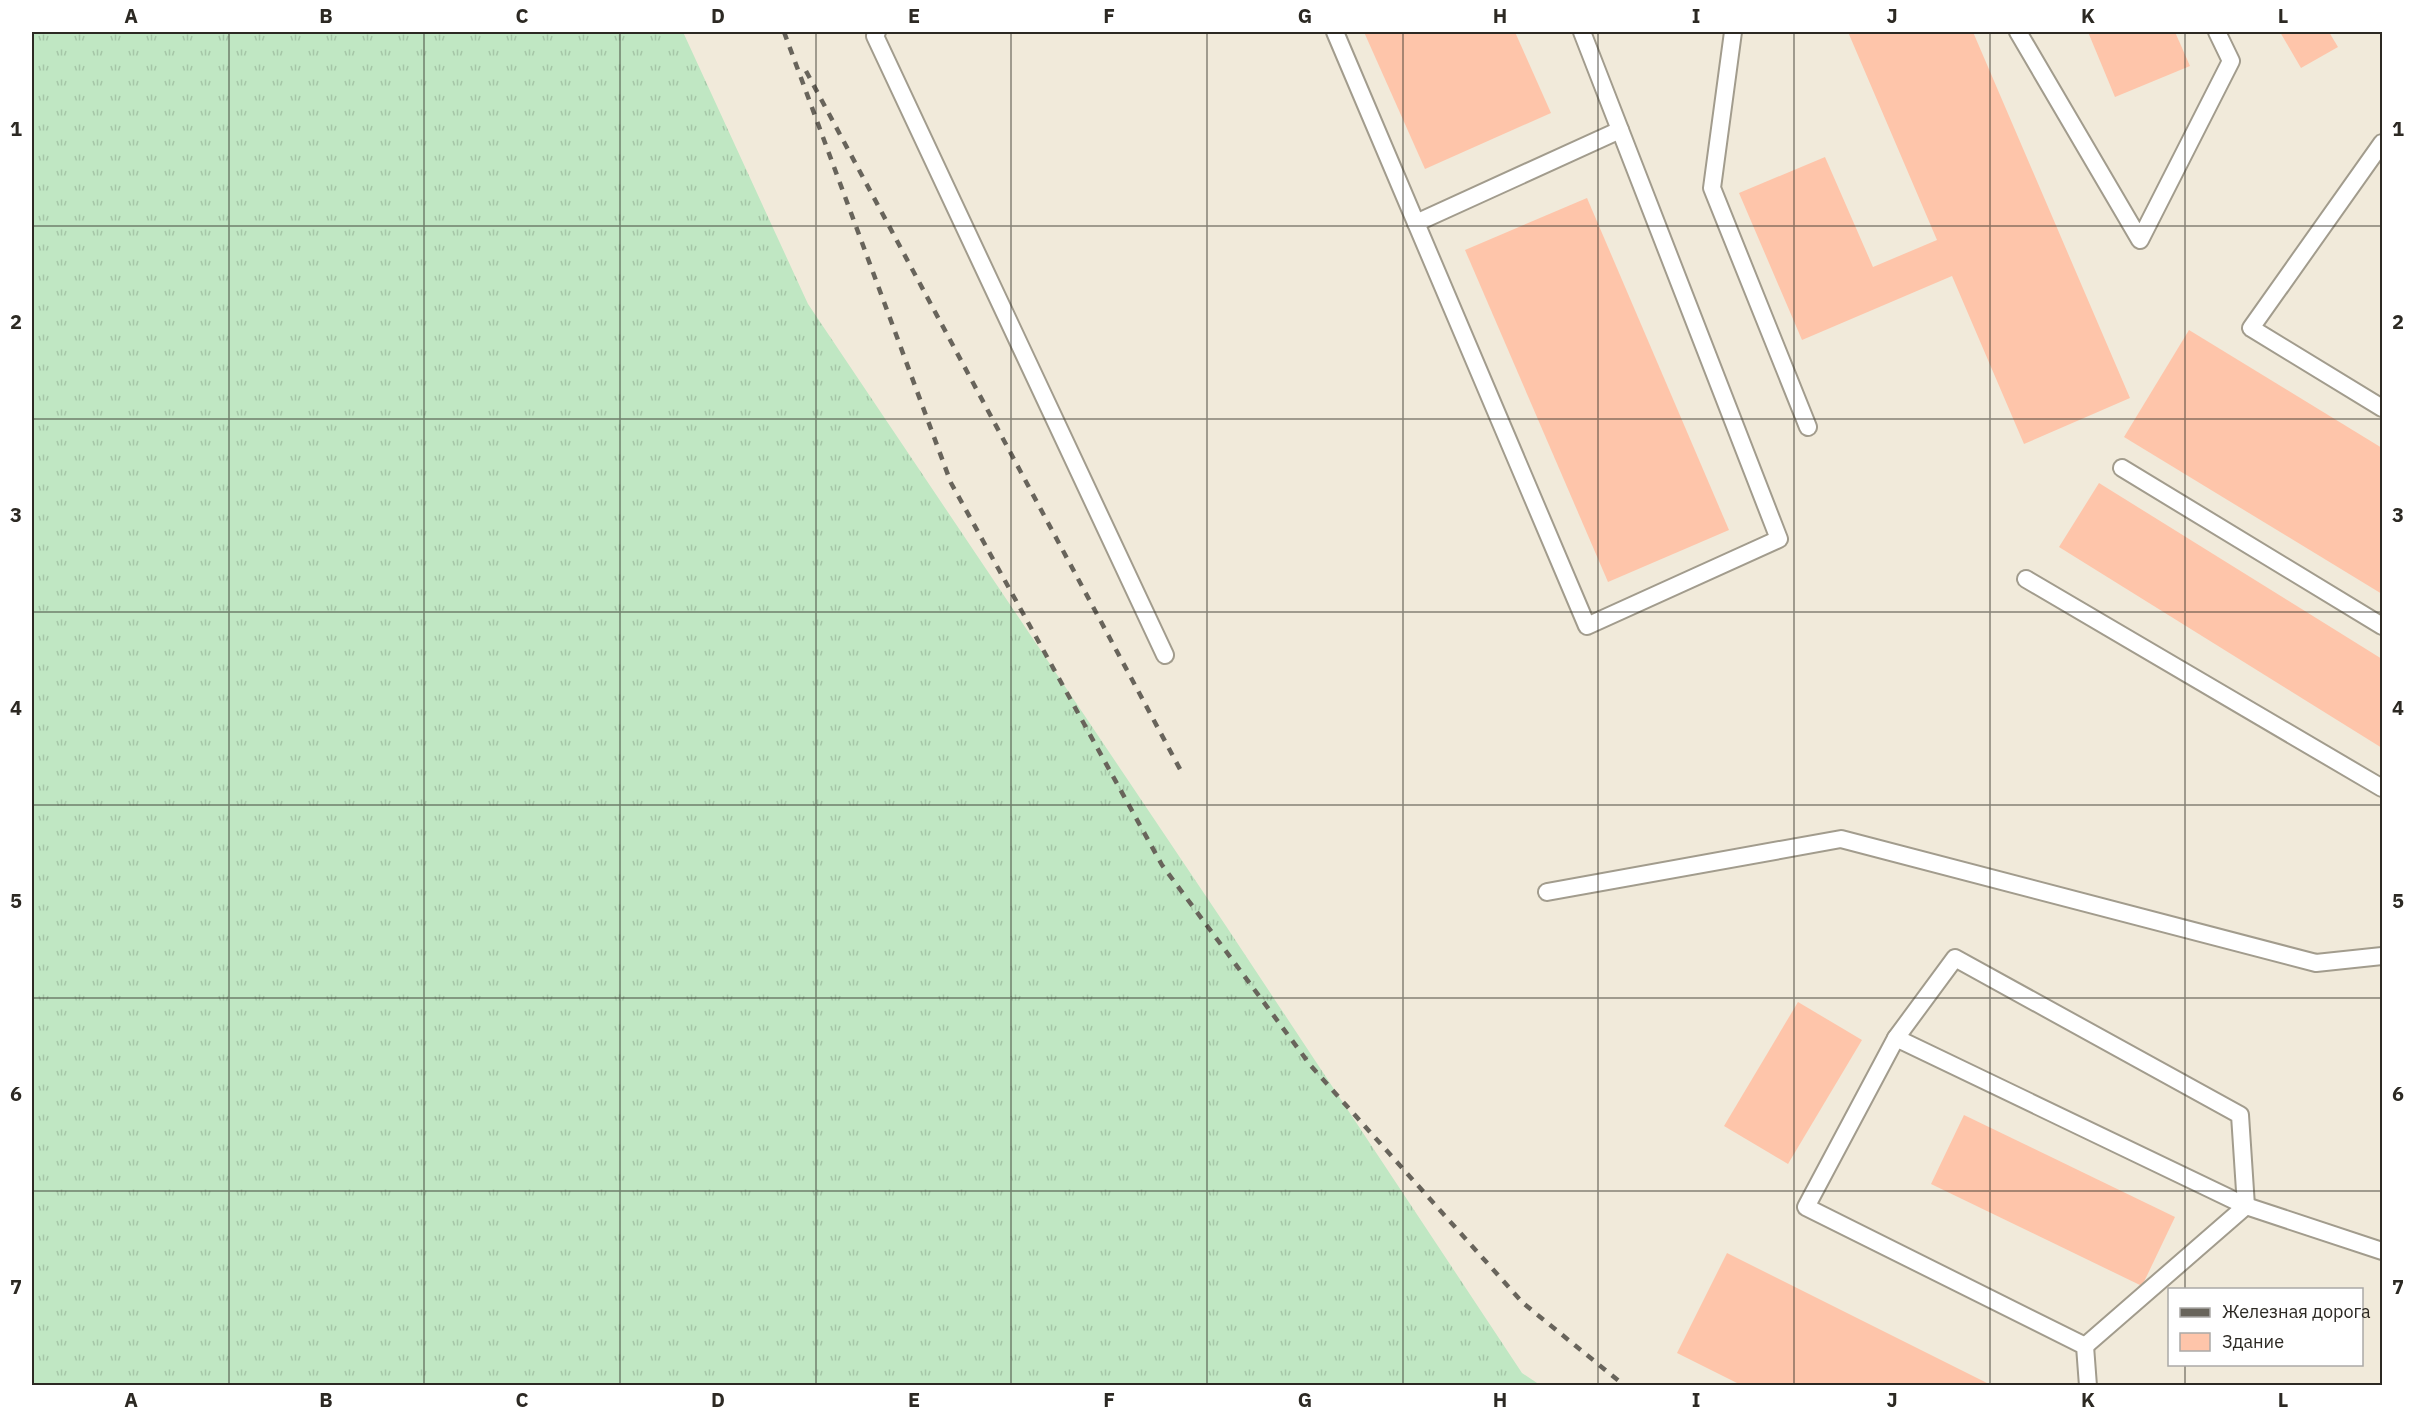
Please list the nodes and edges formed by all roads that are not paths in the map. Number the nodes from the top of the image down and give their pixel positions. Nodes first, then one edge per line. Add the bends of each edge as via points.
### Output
1 (877, 32) edge
2 (1335, 32) edge
3 (1582, 32) edge
4 (1733, 32) edge
5 (2018, 32) edge
6 (2217, 32) edge
7 (1620, 130) junction
8 (2382, 143) edge
9 (1416, 224) junction
10 (2381, 403) edge
11 (1808, 427) dead end
12 (2122, 468) dead end
13 (2026, 579) dead end
14 (2382, 626) edge
15 (1165, 655) dead end
16 (2382, 788) edge
17 (1547, 892) dead end
18 (2382, 956) edge
19 (1896, 1038) junction
20 (2246, 1206) junction
21 (2382, 1251) edge
22 (2085, 1346) junction
23 (2088, 1386) edge

1 - 15 lane via 875,36
2 - 9 lane
3 - 7 lane
4 - 11 lane via 1712,188
5 - 6 lane via 2140,240 2231,62
7 - 9 lane
7 - 9 lane via 1779,539 1587,626
8 - 10 lane via 2251,328
12 - 14 lane
13 - 16 lane
17 - 18 lane via 1841,840 2316,963
19 - 20 lane
19 - 20 lane via 1955,958 2240,1114
19 - 22 lane via 1806,1207
20 - 21 lane
20 - 22 lane
22 - 23 lane

